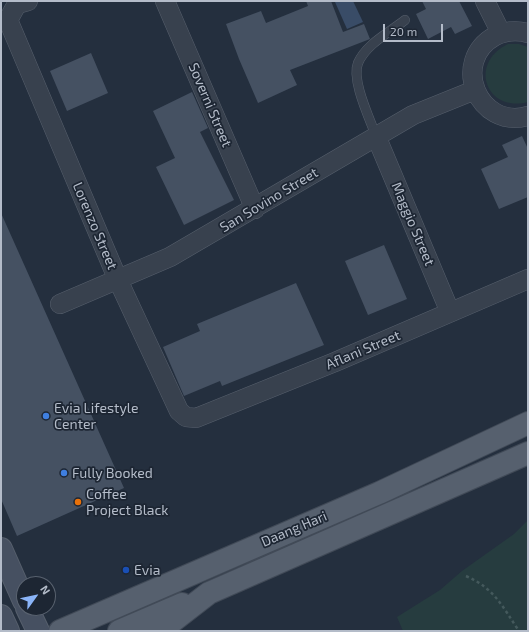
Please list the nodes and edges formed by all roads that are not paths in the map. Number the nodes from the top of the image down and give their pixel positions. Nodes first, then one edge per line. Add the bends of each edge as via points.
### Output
1 (28, 1) edge
2 (165, 1) edge
3 (485, 1) edge
4 (406, 20) dead end
5 (501, 33) junction
6 (528, 33) edge
7 (475, 90) junction
8 (528, 116) edge
9 (376, 136) junction
10 (255, 209) junction
11 (528, 279) edge
12 (118, 280) junction
13 (60, 304) dead end
14 (450, 312) junction
15 (196, 418) joint
16 (528, 423) edge
17 (528, 453) edge
18 (1, 549) edge
19 (16, 583) edge
20 (208, 593) junction
21 (1, 616) edge
22 (31, 616) edge
23 (8, 631) edge
24 (38, 631) edge
25 (60, 631) edge
26 (119, 631) edge
27 (160, 631) edge

1 - 12 street, Lorenzo Street via 17,4 8,20
2 - 10 street, Soverni Street
3 - 5 street
4 - 9 lane via 370,48 357,64 358,85
5 - 6 street
5 - 7 street via 482,46 476,56 472,79
7 - 8 street via 489,109 499,114 510,118
7 - 9 street, San Sovino Street via 413,115
9 - 10 street, San Sovino Street
9 - 14 street, Maggio Street
10 - 12 street, San Sovino Street via 170,257
11 - 14 street, Aflani Street
12 - 13 street, San Sovino Street
12 - 15 street, Lorenzo Street via 179,411 186,417
14 - 15 street, Aflani Street
16 - 25 main road, Daang Hari via 379,492
17 - 20 main road, Daang Hari
18 - 19 street
20 - 26 main road
20 - 27 main road, Daang Hari
21 - 23 street
22 - 24 street

